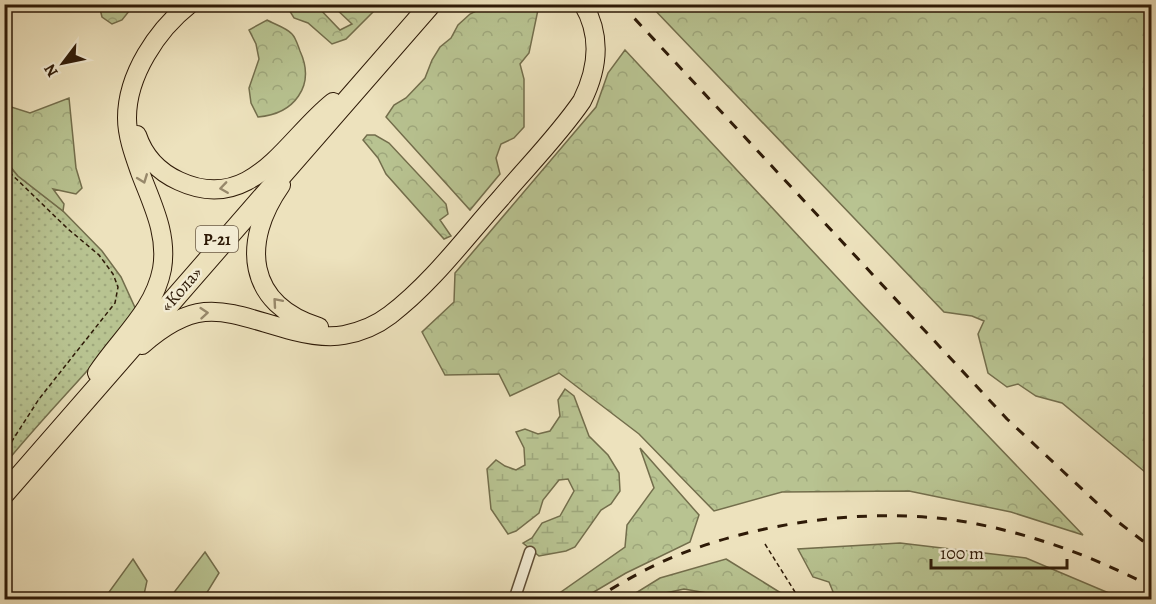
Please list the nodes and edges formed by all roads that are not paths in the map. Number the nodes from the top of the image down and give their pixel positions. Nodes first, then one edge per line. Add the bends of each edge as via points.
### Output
1 (180, 4) edge
2 (190, 4) edge
3 (418, 4) edge
4 (431, 4) edge
5 (583, 4) edge
6 (167, 27) junction
7 (130, 102) junction
8 (333, 102) junction
9 (303, 152) junction
10 (369, 327) junction
11 (102, 376) junction
12 (4, 481) edge
13 (4, 494) edge
14 (530, 552) dead end
15 (514, 600) edge

1 - 6 main road
2 - 6 main road
3 - 8 highway, «Кола» / Р-21
4 - 9 highway, «Кола» / Р-21
5 - 10 main road via 592,23 597,51 582,101 420,288 388,317
6 - 7 main road via 141,66
8 -> 7 main road via 276,161 255,177 232,187 206,190 177,180 152,162 138,138
7 -> 11 main road via 130,140 159,223 162,268 147,308 108,356
8 - 11 highway, «Кола» / Р-21
10 -> 9 main road via 335,329 308,323 282,308 260,275 255,248 260,223 274,194
9 - 11 highway, «Кола» / Р-21
11 -> 10 main road via 165,326 191,314 224,312 324,335 344,335
11 - 12 highway, «Кола» / Р-21
11 - 13 highway, «Кола» / Р-21
14 - 15 street

